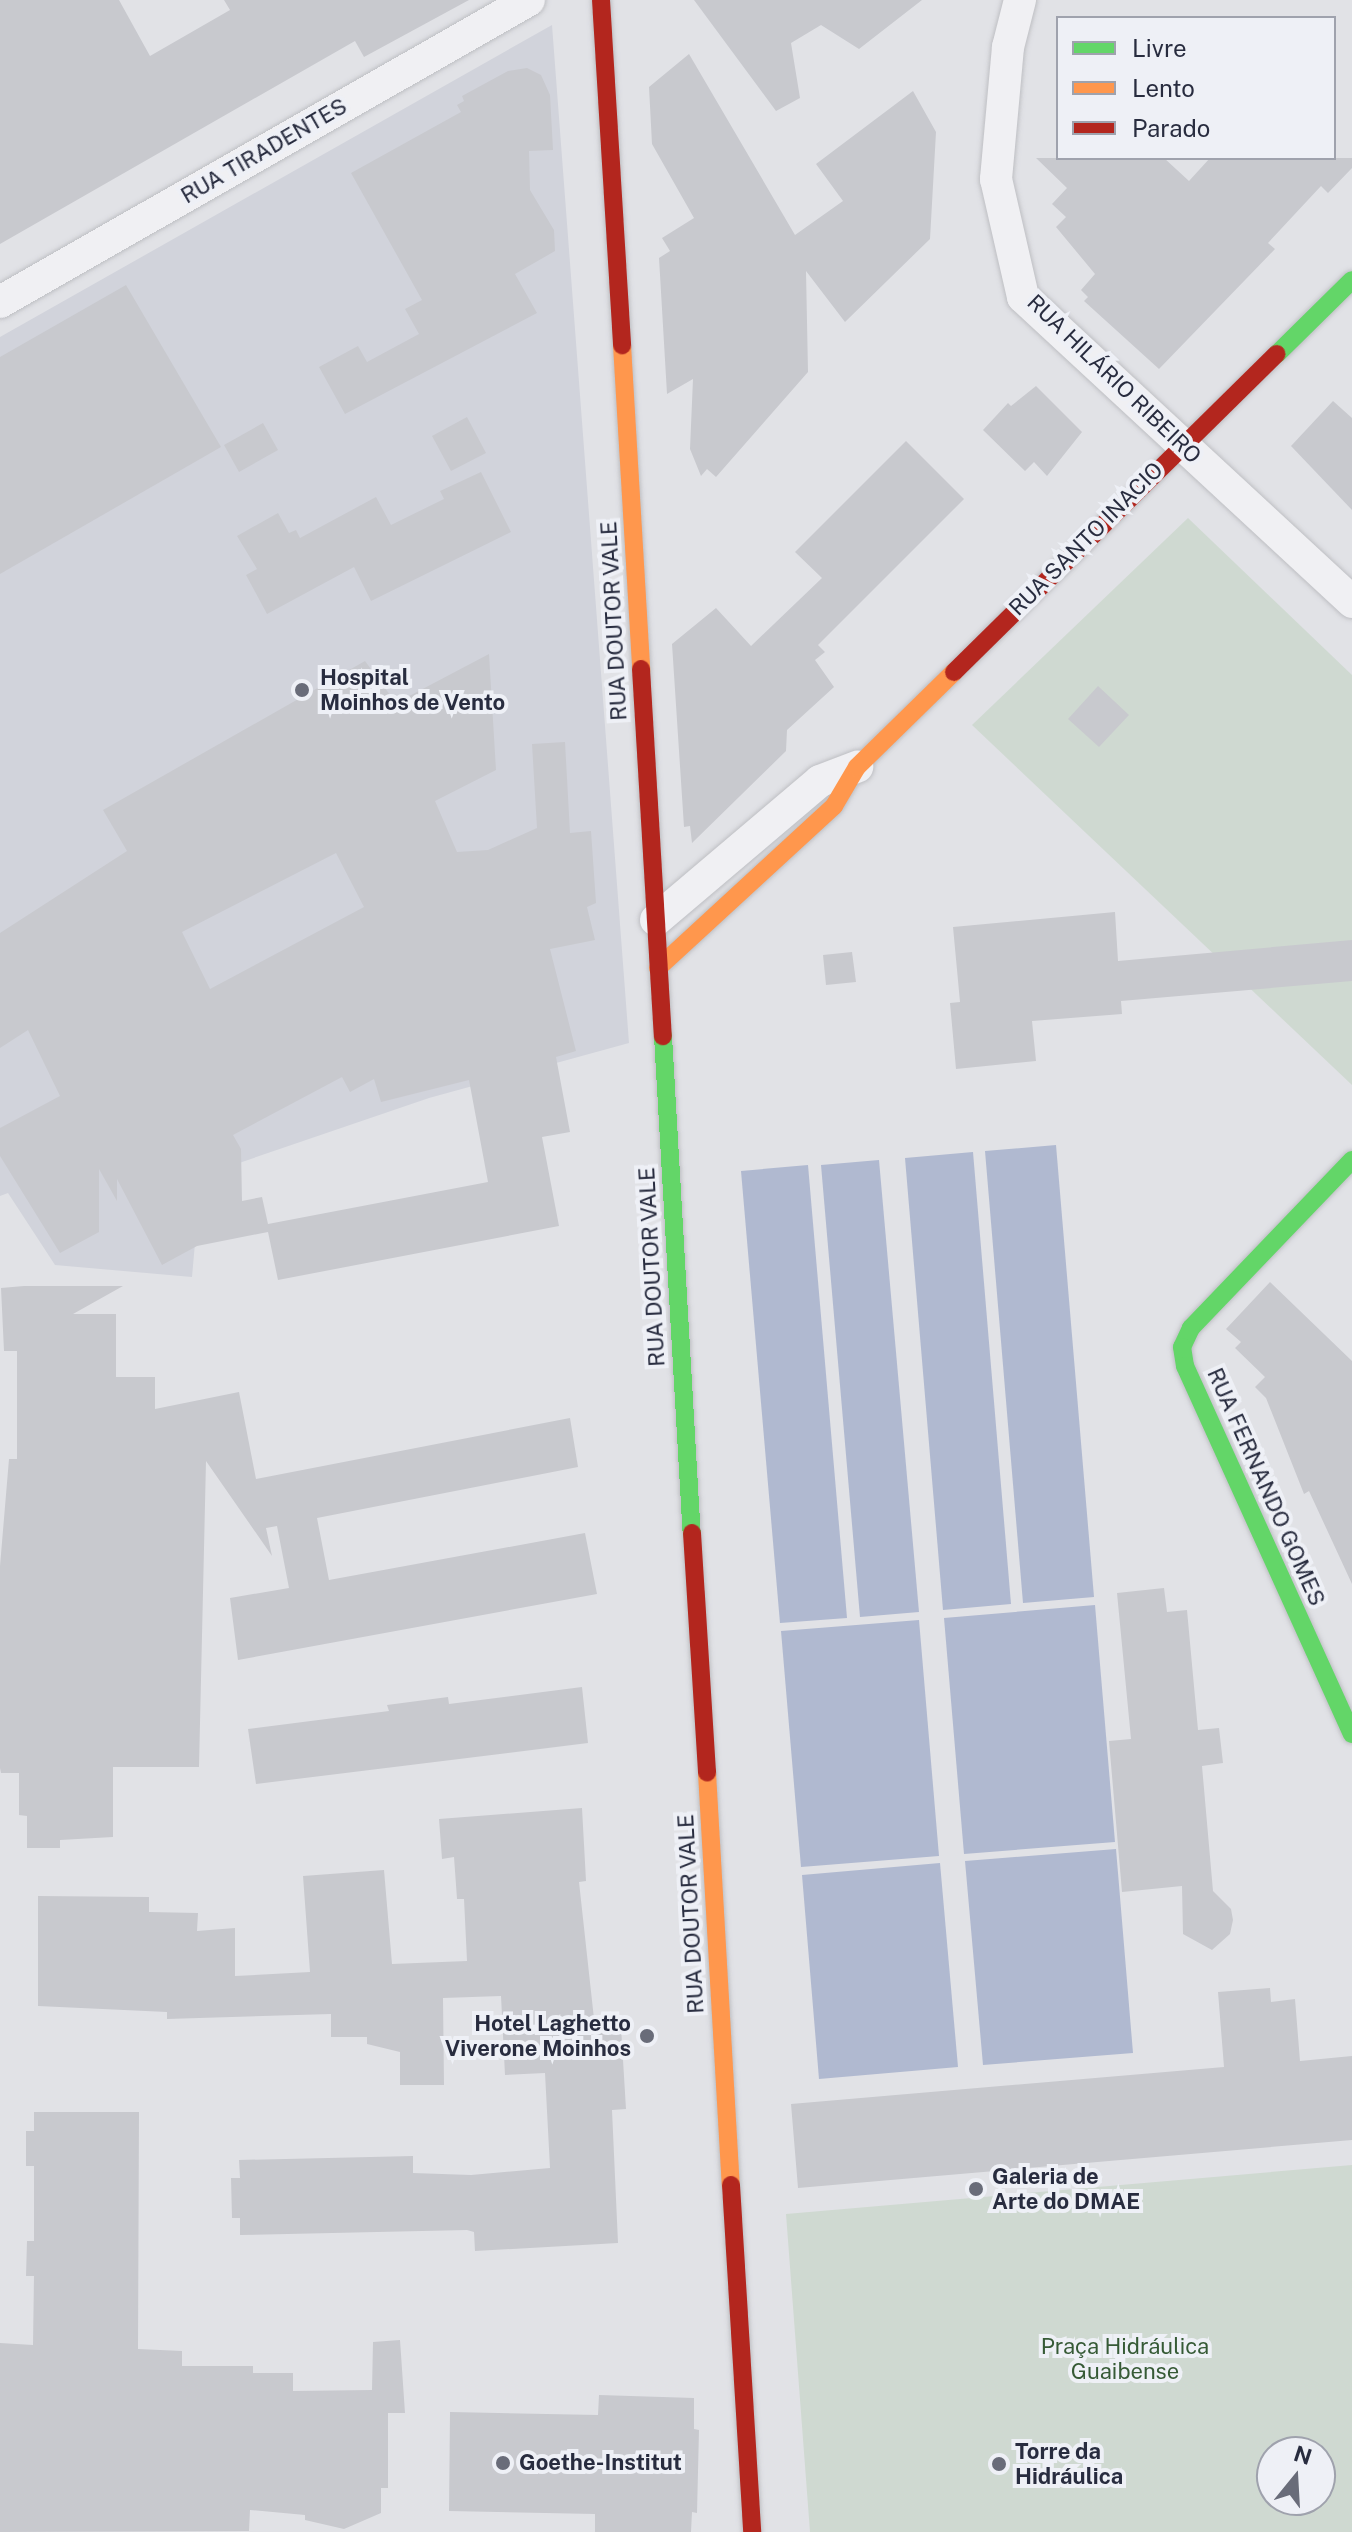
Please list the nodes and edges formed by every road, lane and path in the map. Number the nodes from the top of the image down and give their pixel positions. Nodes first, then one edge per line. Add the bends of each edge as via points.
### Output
1 (529, 0) edge
2 (601, 0) edge
3 (1020, 0) edge
4 (1352, 280) edge
5 (0, 302) edge
6 (1181, 444) junction
7 (1352, 602) edge
8 (857, 767) junction
9 (656, 920) junction
10 (658, 968) junction
11 (1352, 1160) edge
12 (1352, 1734) edge
13 (752, 2532) edge

1 - 5 street, RUA TIRADENTES
2 - 9 street, RUA DOUTOR VALE
3 - 6 street, RUA HILÁRIO RIBEIRO via 1008,47 996,179 1023,297
4 - 6 street, RUA SANTO INACIO
6 - 7 street, RUA HILÁRIO RIBEIRO
6 - 8 street, RUA SANTO INACIO
8 - 9 street, RUA SANTO INACIO via 820,781
8 - 10 street, RUA SANTO INACIO via 834,806
9 - 10 street, RUA DOUTOR VALE
10 - 13 street, RUA DOUTOR VALE
11 - 12 street, RUA FERNANDO GOMES via 1191,1328 1182,1347 1185,1366

